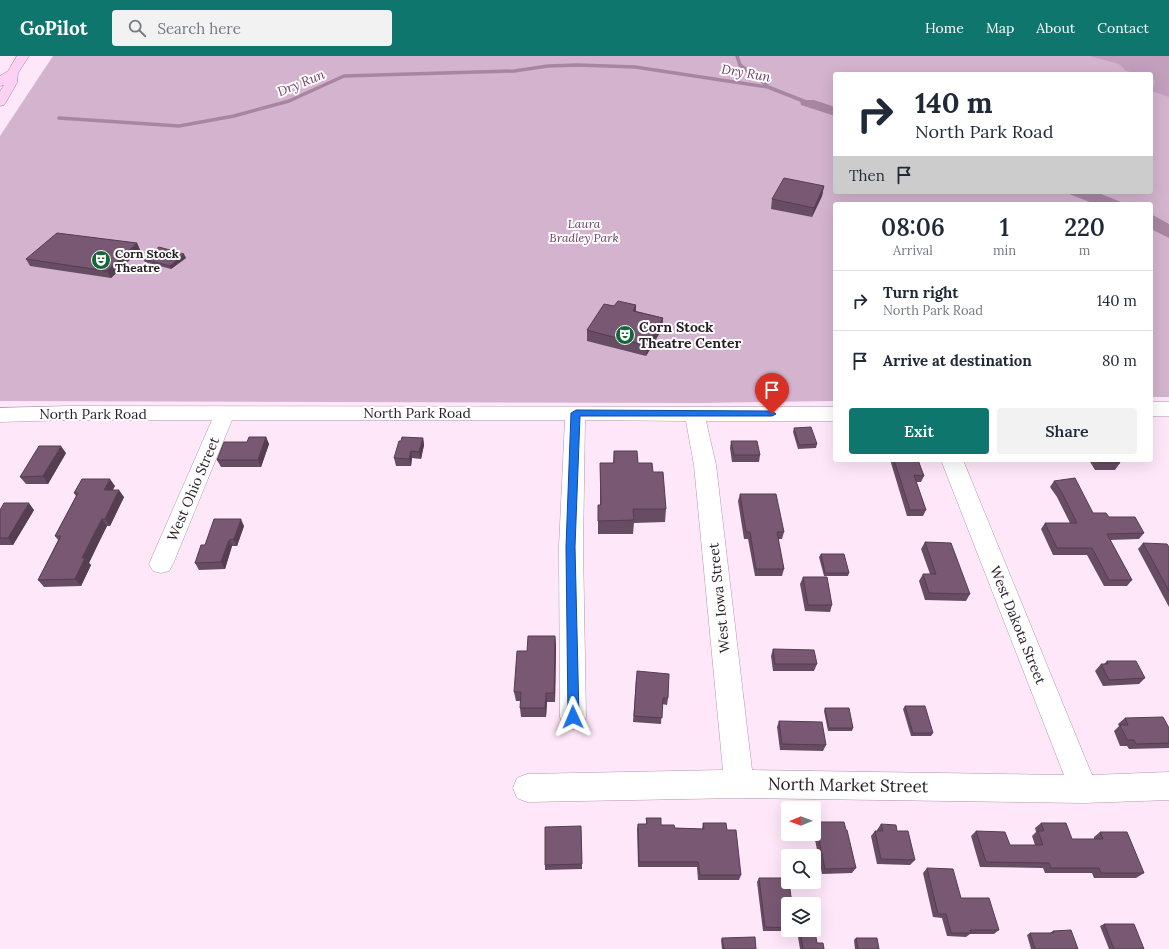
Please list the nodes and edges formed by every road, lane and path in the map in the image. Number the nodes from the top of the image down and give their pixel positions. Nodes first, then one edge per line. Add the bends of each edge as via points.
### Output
1 (21, 59) edge
2 (12, 73) junction
3 (0, 82) edge
4 (0, 102) edge
5 (1169, 409) edge
6 (1153, 410) edge
7 (576, 413) junction
8 (694, 413) junction
9 (225, 414) junction
10 (833, 414) edge
11 (1, 417) edge
12 (953, 462) edge
13 (161, 564) dead end
14 (573, 717) dead end
15 (739, 784) junction
16 (1169, 786) edge
17 (527, 788) dead end
18 (1084, 790) junction

1 - 2 main road
2 - 3 main road
2 - 4 main road via 11,83
5 - 6 street
7 - 8 street, North Park Road
7 - 9 street, North Park Road
7 - 14 street via 571,547
8 - 10 street, North Park Road
8 - 15 street, West Iowa Street via 705,465
9 - 11 street, North Park Road via 70,413
9 - 13 street, West Ohio Street
12 - 18 street, West Dakota Street
15 - 17 street, North Market Street
15 - 18 street, North Market Street
16 - 18 street, North Market Street

